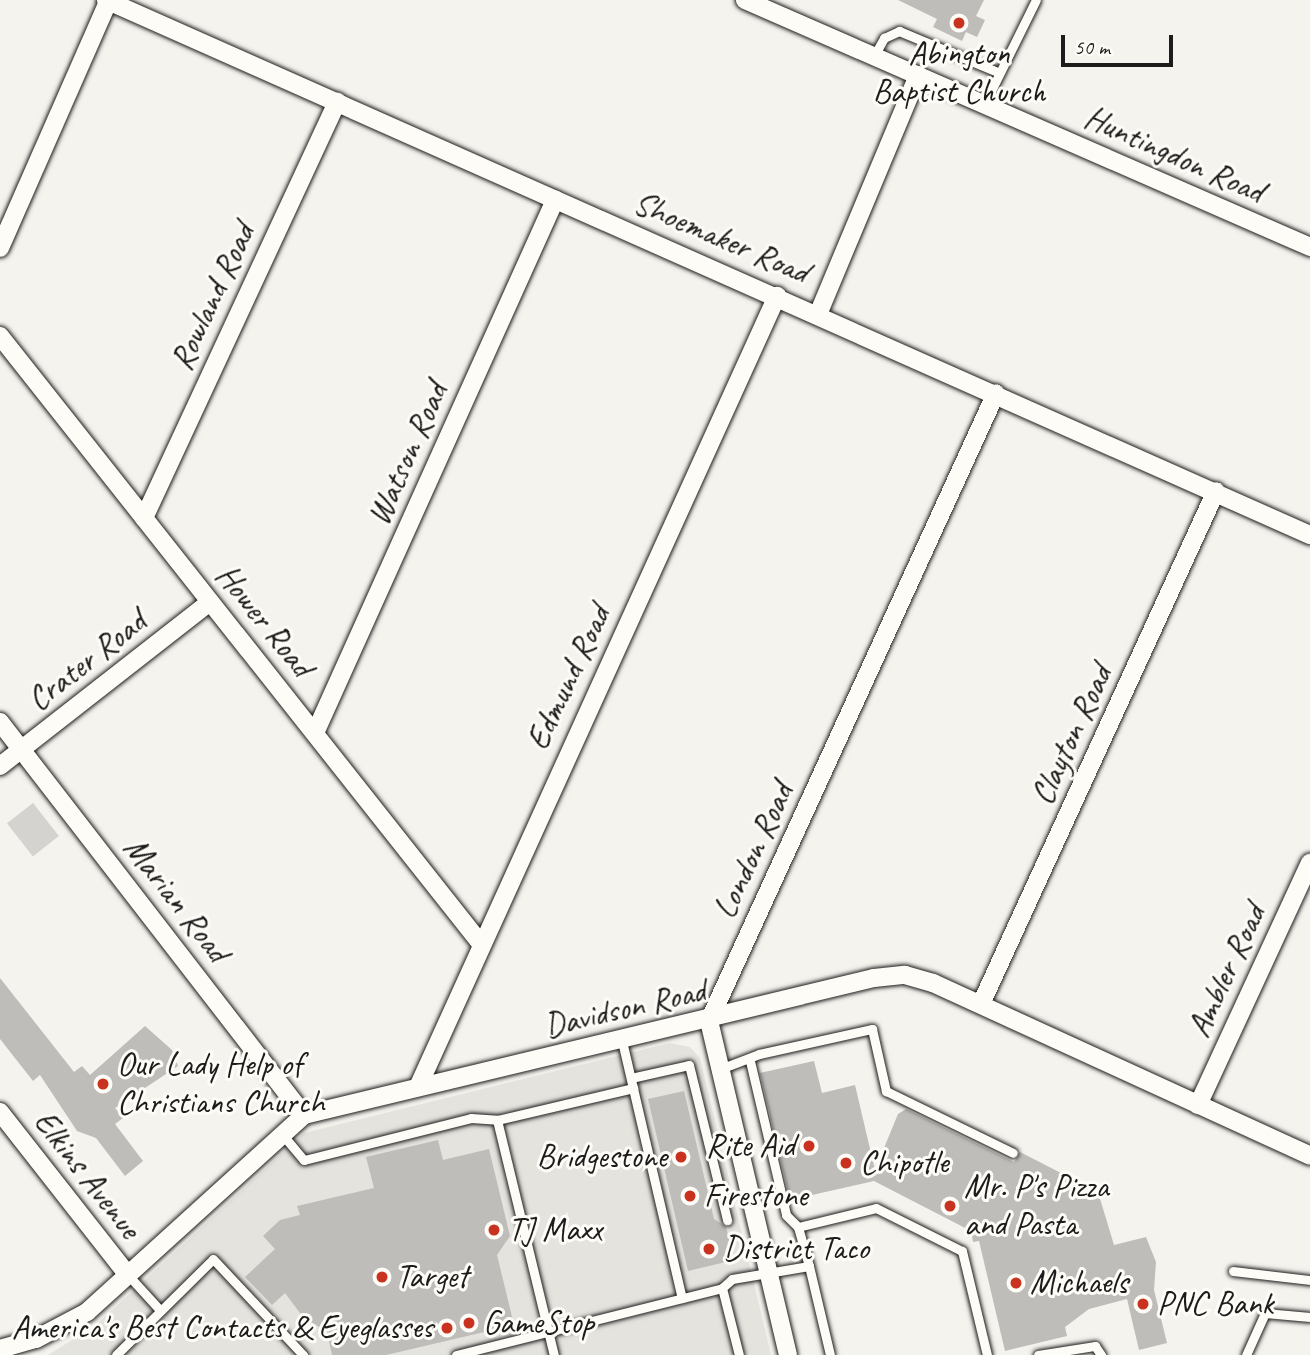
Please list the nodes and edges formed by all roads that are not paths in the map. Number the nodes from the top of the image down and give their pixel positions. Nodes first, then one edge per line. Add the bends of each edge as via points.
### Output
1 (108, 0) edge
2 (745, 0) edge
3 (1036, 0) edge
4 (874, 56) junction
5 (1000, 73) junction
6 (918, 75) junction
7 (337, 102) junction
8 (984, 105) junction
9 (555, 200) junction
10 (1310, 247) edge
11 (0, 248) edge
12 (777, 296) junction
13 (819, 312) junction
14 (0, 336) edge
15 (996, 393) junction
16 (1216, 491) junction
17 (144, 518) junction
18 (1310, 535) edge
19 (210, 602) junction
20 (0, 722) edge
21 (315, 733) junction
22 (22, 749) junction
23 (0, 766) edge
24 (1310, 863) edge
25 (481, 944) junction
26 (981, 1004) junction
27 (709, 1021) junction
28 (622, 1041) junction
29 (750, 1061) junction
30 (720, 1069) junction
31 (632, 1083) junction
32 (418, 1087) junction
33 (1198, 1105) junction
34 (0, 1112) edge
35 (304, 1115) junction
36 (497, 1120) junction
37 (281, 1133) junction
38 (1013, 1153) dead end
39 (1310, 1156) edge
40 (727, 1220) dead end
41 (798, 1227) junction
42 (809, 1266) junction
43 (1233, 1271) dead end
44 (128, 1275) junction
45 (769, 1275) junction
46 (1310, 1280) edge
47 (722, 1288) junction
48 (682, 1298) junction
49 (160, 1310) junction
50 (1310, 1317) edge
51 (548, 1333) junction
52 (0, 1349) edge
53 (116, 1355) edge
54 (303, 1355) edge
55 (456, 1355) edge
56 (554, 1355) edge
57 (739, 1355) edge
58 (788, 1355) edge
59 (830, 1355) edge
60 (987, 1355) edge
61 (1038, 1355) edge
62 (1101, 1355) edge
63 (1246, 1355) edge

1 - 7 street, Shoemaker Road
1 - 11 street
2 - 4 street, Huntingdon Road
3 - 5 lane
4 - 5 lane via 884,38 899,32
4 - 6 street, Huntingdon Road
5 - 8 lane
6 - 8 street, Huntingdon Road
6 - 13 street
7 - 9 street, Shoemaker Road
7 - 17 street, Rowland Road
8 - 10 street, Huntingdon Road
9 - 12 street, Shoemaker Road
9 - 21 street, Watson Road
12 - 13 street, Shoemaker Road
12 - 25 street, Edmund Road
13 - 15 street, Shoemaker Road
14 - 17 street, Hower Road
15 - 16 street, Shoemaker Road
15 - 27 street, London Road
16 - 18 street, Shoemaker Road
16 - 26 street, Clayton Road
17 - 19 street, Hower Road
19 - 21 street, Hower Road
19 - 22 street, Crater Road
20 - 22 street, Marian Road
21 - 25 street, Hower Road
22 - 23 street, Crater Road
22 - 35 street, Marian Road
24 - 33 street, Ambler Road
25 - 32 street, Edmund Road
26 - 27 street, Davidson Road via 905,975
26 - 33 street, Davidson Road
27 - 28 street, Davidson Road
27 - 30 street
28 - 31 lane
28 - 32 street, Davidson Road
29 - 30 lane
29 - 38 lane via 758,1054 872,1029 886,1091
29 - 41 lane via 786,1215
30 - 45 street
31 - 36 lane
31 - 40 lane via 689,1065
31 - 48 lane
32 - 35 street, Davidson Road
33 - 39 street, Davidson Road
34 - 44 street, Elkins Avenue
35 - 37 street, Davidson Road
36 - 37 lane via 471,1118 304,1160
36 - 51 lane
37 - 44 street, Davidson Road
41 - 42 lane
41 - 60 lane via 876,1208 962,1251
42 - 45 lane
42 - 59 lane
43 - 46 lane
44 - 49 lane
44 - 52 street, Davidson Road via 62,1328
45 - 47 lane via 732,1279
45 - 58 street
47 - 48 lane
47 - 57 lane
48 - 51 lane
49 - 53 lane
49 - 54 lane via 213,1259
50 - 63 lane via 1265,1314
51 - 55 lane
51 - 56 lane
61 - 62 lane via 1095,1346

